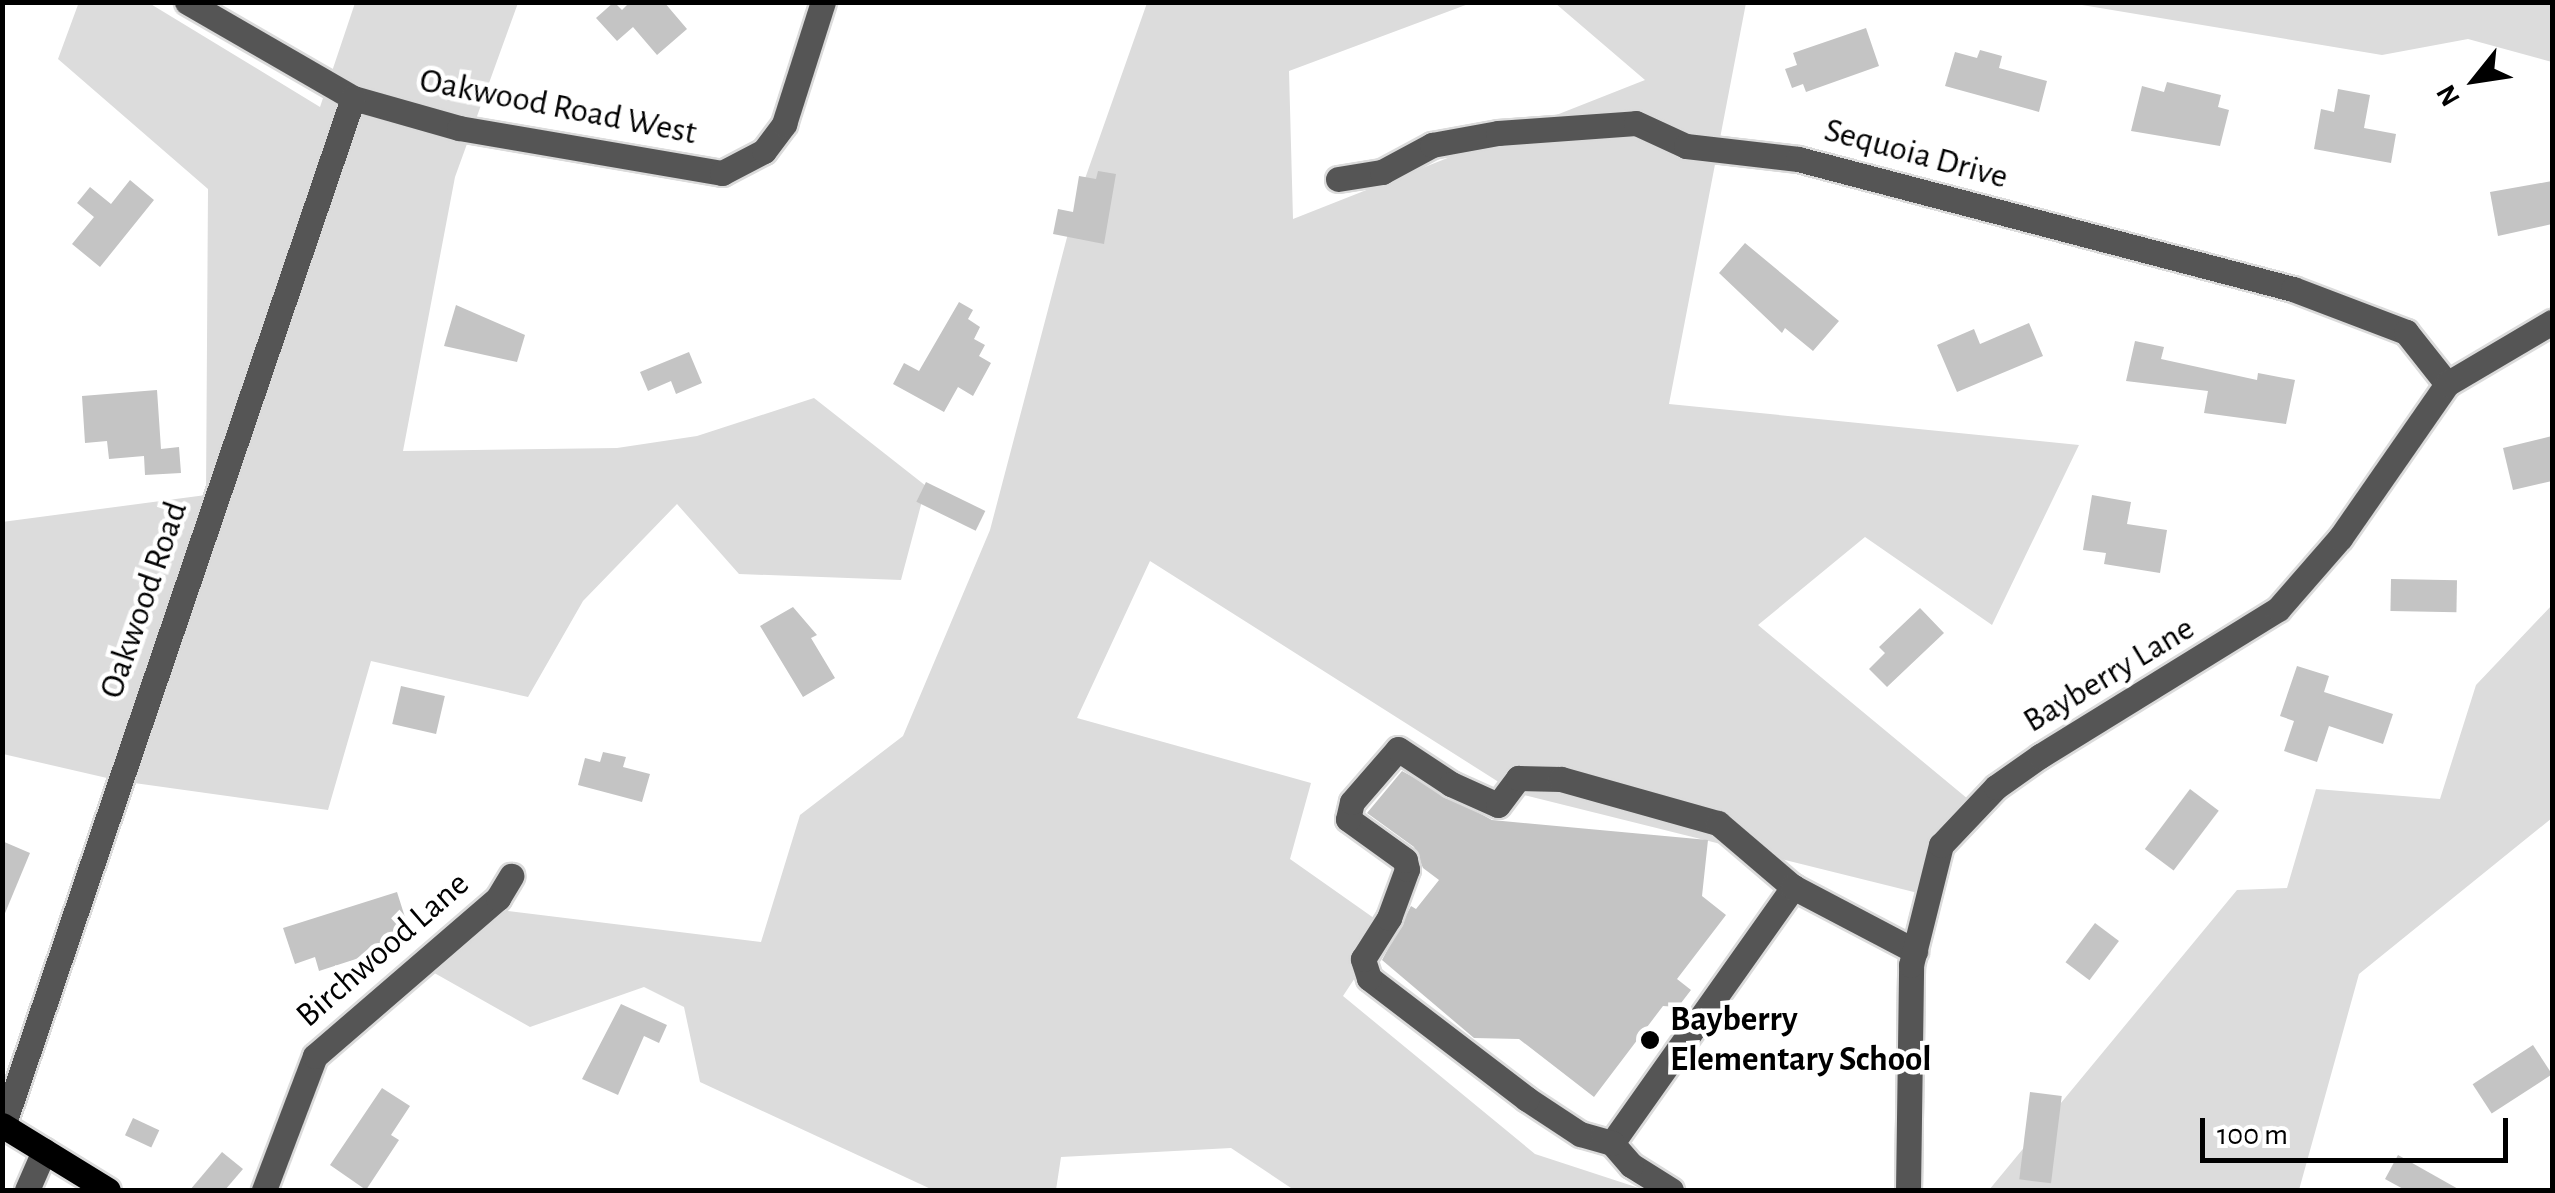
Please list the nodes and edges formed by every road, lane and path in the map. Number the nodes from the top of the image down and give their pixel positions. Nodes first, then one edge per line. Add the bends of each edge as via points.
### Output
1 (188, 2) edge
2 (823, 2) edge
3 (353, 98) junction
4 (1338, 179) dead end
5 (2552, 322) edge
6 (2447, 384) junction
7 (511, 876) dead end
8 (1793, 886) junction
9 (1915, 951) junction
10 (3, 1125) edge
11 (1612, 1143) junction
12 (44, 1151) junction
13 (27, 1190) edge
14 (108, 1190) edge
15 (264, 1190) edge
16 (1671, 1190) edge
17 (1908, 1190) edge

1 - 3 street, Oakwood Road West
2 - 3 street, Oakwood Road West via 784,124 764,151 722,172 459,128
3 - 10 street, Oakwood Road
4 - 6 street, Sequoia Drive via 1382,172 1432,146 1498,133 1636,123 1686,146 1798,160 2294,289 2406,332
5 - 6 street, Bayberry Lane via 2501,346
6 - 9 street, Bayberry Lane via 2340,538 2278,609 2040,756 1955,826 1931,866
7 - 15 street, Birchwood Lane via 498,898 315,1056
8 - 9 street
8 - 11 street
8 - 11 street via 1718,823 1561,780 1518,778 1498,804 1451,784 1398,748 1352,802 1348,819 1407,868 1389,918 1364,959 1370,978 1527,1099 1580,1134
9 - 17 street, Bayberry Lane
10 - 12 main road
11 - 16 street via 1631,1165
12 - 13 street
12 - 14 main road

